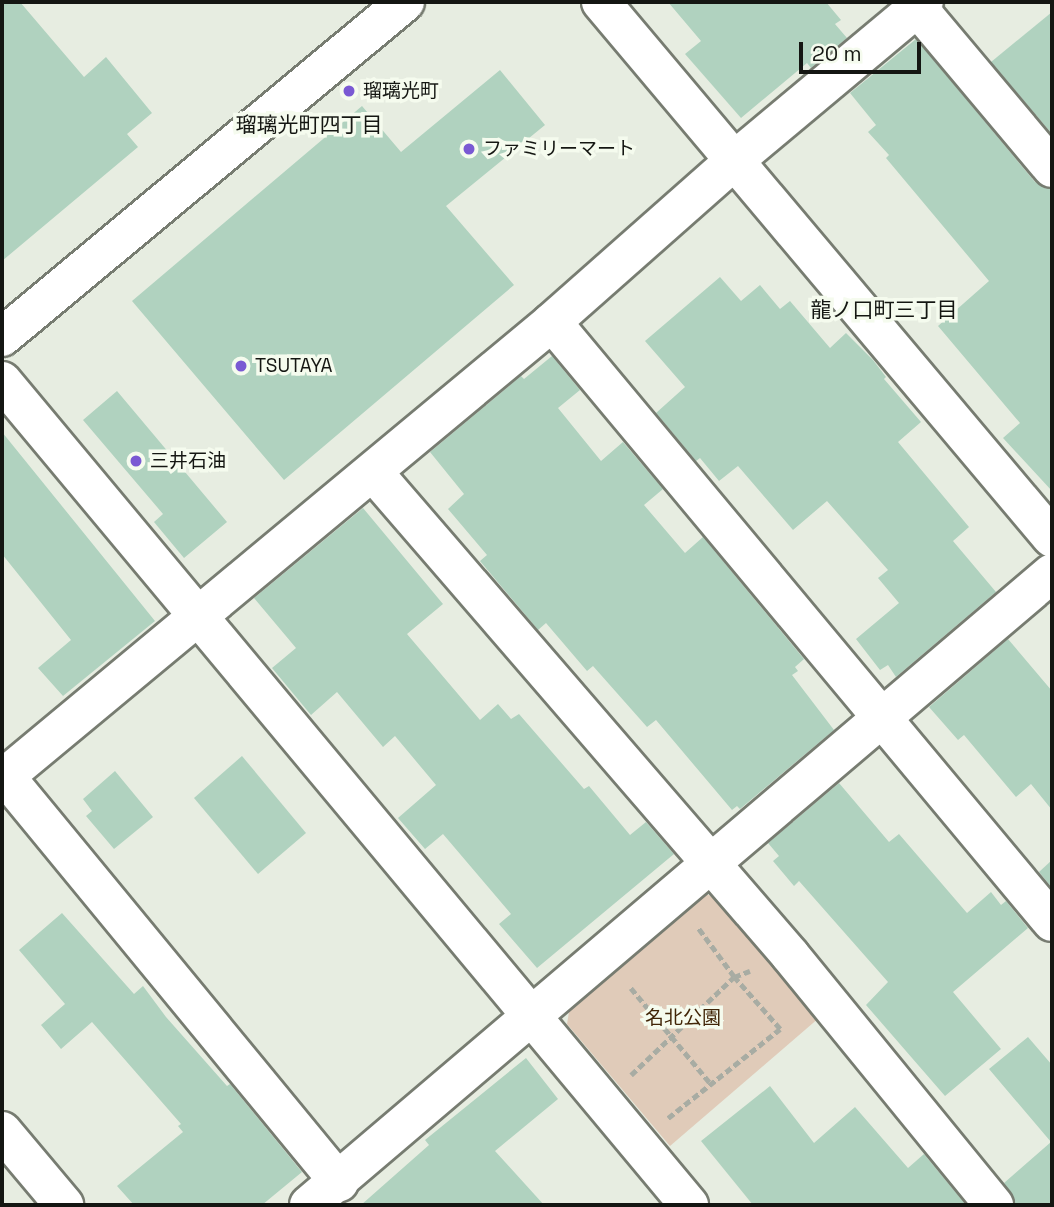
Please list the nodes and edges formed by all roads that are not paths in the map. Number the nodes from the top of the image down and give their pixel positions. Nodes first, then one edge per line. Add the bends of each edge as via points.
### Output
1 (405, 2) edge
2 (601, 2) edge
3 (920, 4) edge
4 (735, 160) junction
5 (1052, 168) edge
6 (552, 322) junction
7 (2, 337) edge
8 (2, 381) edge
9 (373, 472) junction
10 (1052, 538) edge
11 (1052, 573) edge
12 (200, 615) junction
13 (881, 720) junction
14 (3, 778) edge
15 (711, 865) junction
16 (1052, 922) edge
17 (529, 1016) junction
18 (2, 1131) edge
19 (339, 1182) junction
20 (64, 1205) edge
21 (309, 1205) edge
22 (689, 1205) edge
23 (994, 1205) edge

1 - 7 street
2 - 4 street
3 - 4 street
3 - 5 street
4 - 6 street
4 - 10 street
6 - 9 street
6 - 13 street
8 - 12 street
9 - 12 street
9 - 15 street
11 - 13 street
12 - 14 street
12 - 17 street
13 - 15 street
13 - 16 street
14 - 19 street
15 - 17 street
15 - 23 street
17 - 19 street
17 - 22 street
18 - 20 street
19 - 21 street

